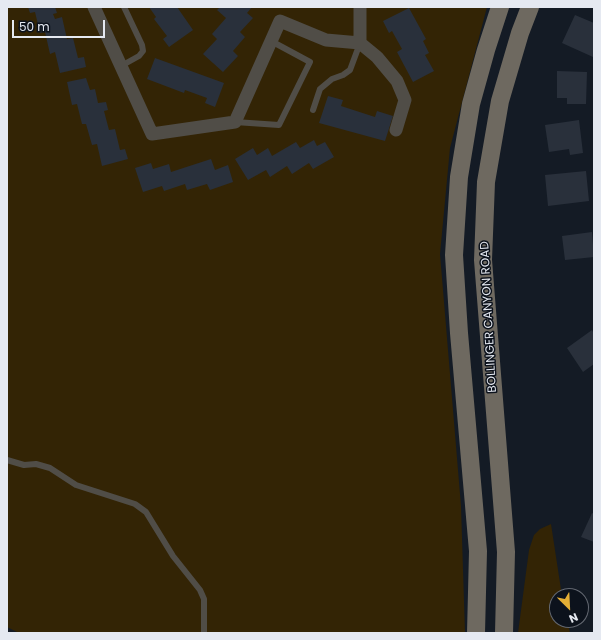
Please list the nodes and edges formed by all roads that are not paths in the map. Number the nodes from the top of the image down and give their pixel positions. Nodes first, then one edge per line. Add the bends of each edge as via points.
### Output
1 (94, 7) edge
2 (124, 7) edge
3 (360, 7) edge
4 (500, 7) edge
5 (530, 7) edge
6 (271, 41) junction
7 (360, 43) junction
8 (121, 66) junction
9 (313, 110) dead end
10 (235, 122) junction
11 (396, 130) dead end
12 (7, 460) edge
13 (204, 633) edge
14 (476, 633) edge
15 (504, 633) edge

1 - 8 street
2 - 8 lane via 143,51
3 - 7 street
4 - 14 main road via 471,104 459,177 454,255 478,551
5 - 15 main road, BOLLINGER CANYON ROAD via 500,101 486,182 484,260 506,552
6 - 7 street via 280,21 326,40
6 - 10 street
6 - 10 lane via 310,62 279,125
7 - 9 lane via 350,70 332,79 320,89
7 - 11 street via 377,57 397,80 405,100
8 - 10 street via 152,134
12 - 13 lane via 50,468 76,485 134,504 146,512 173,556 200,590 204,599

